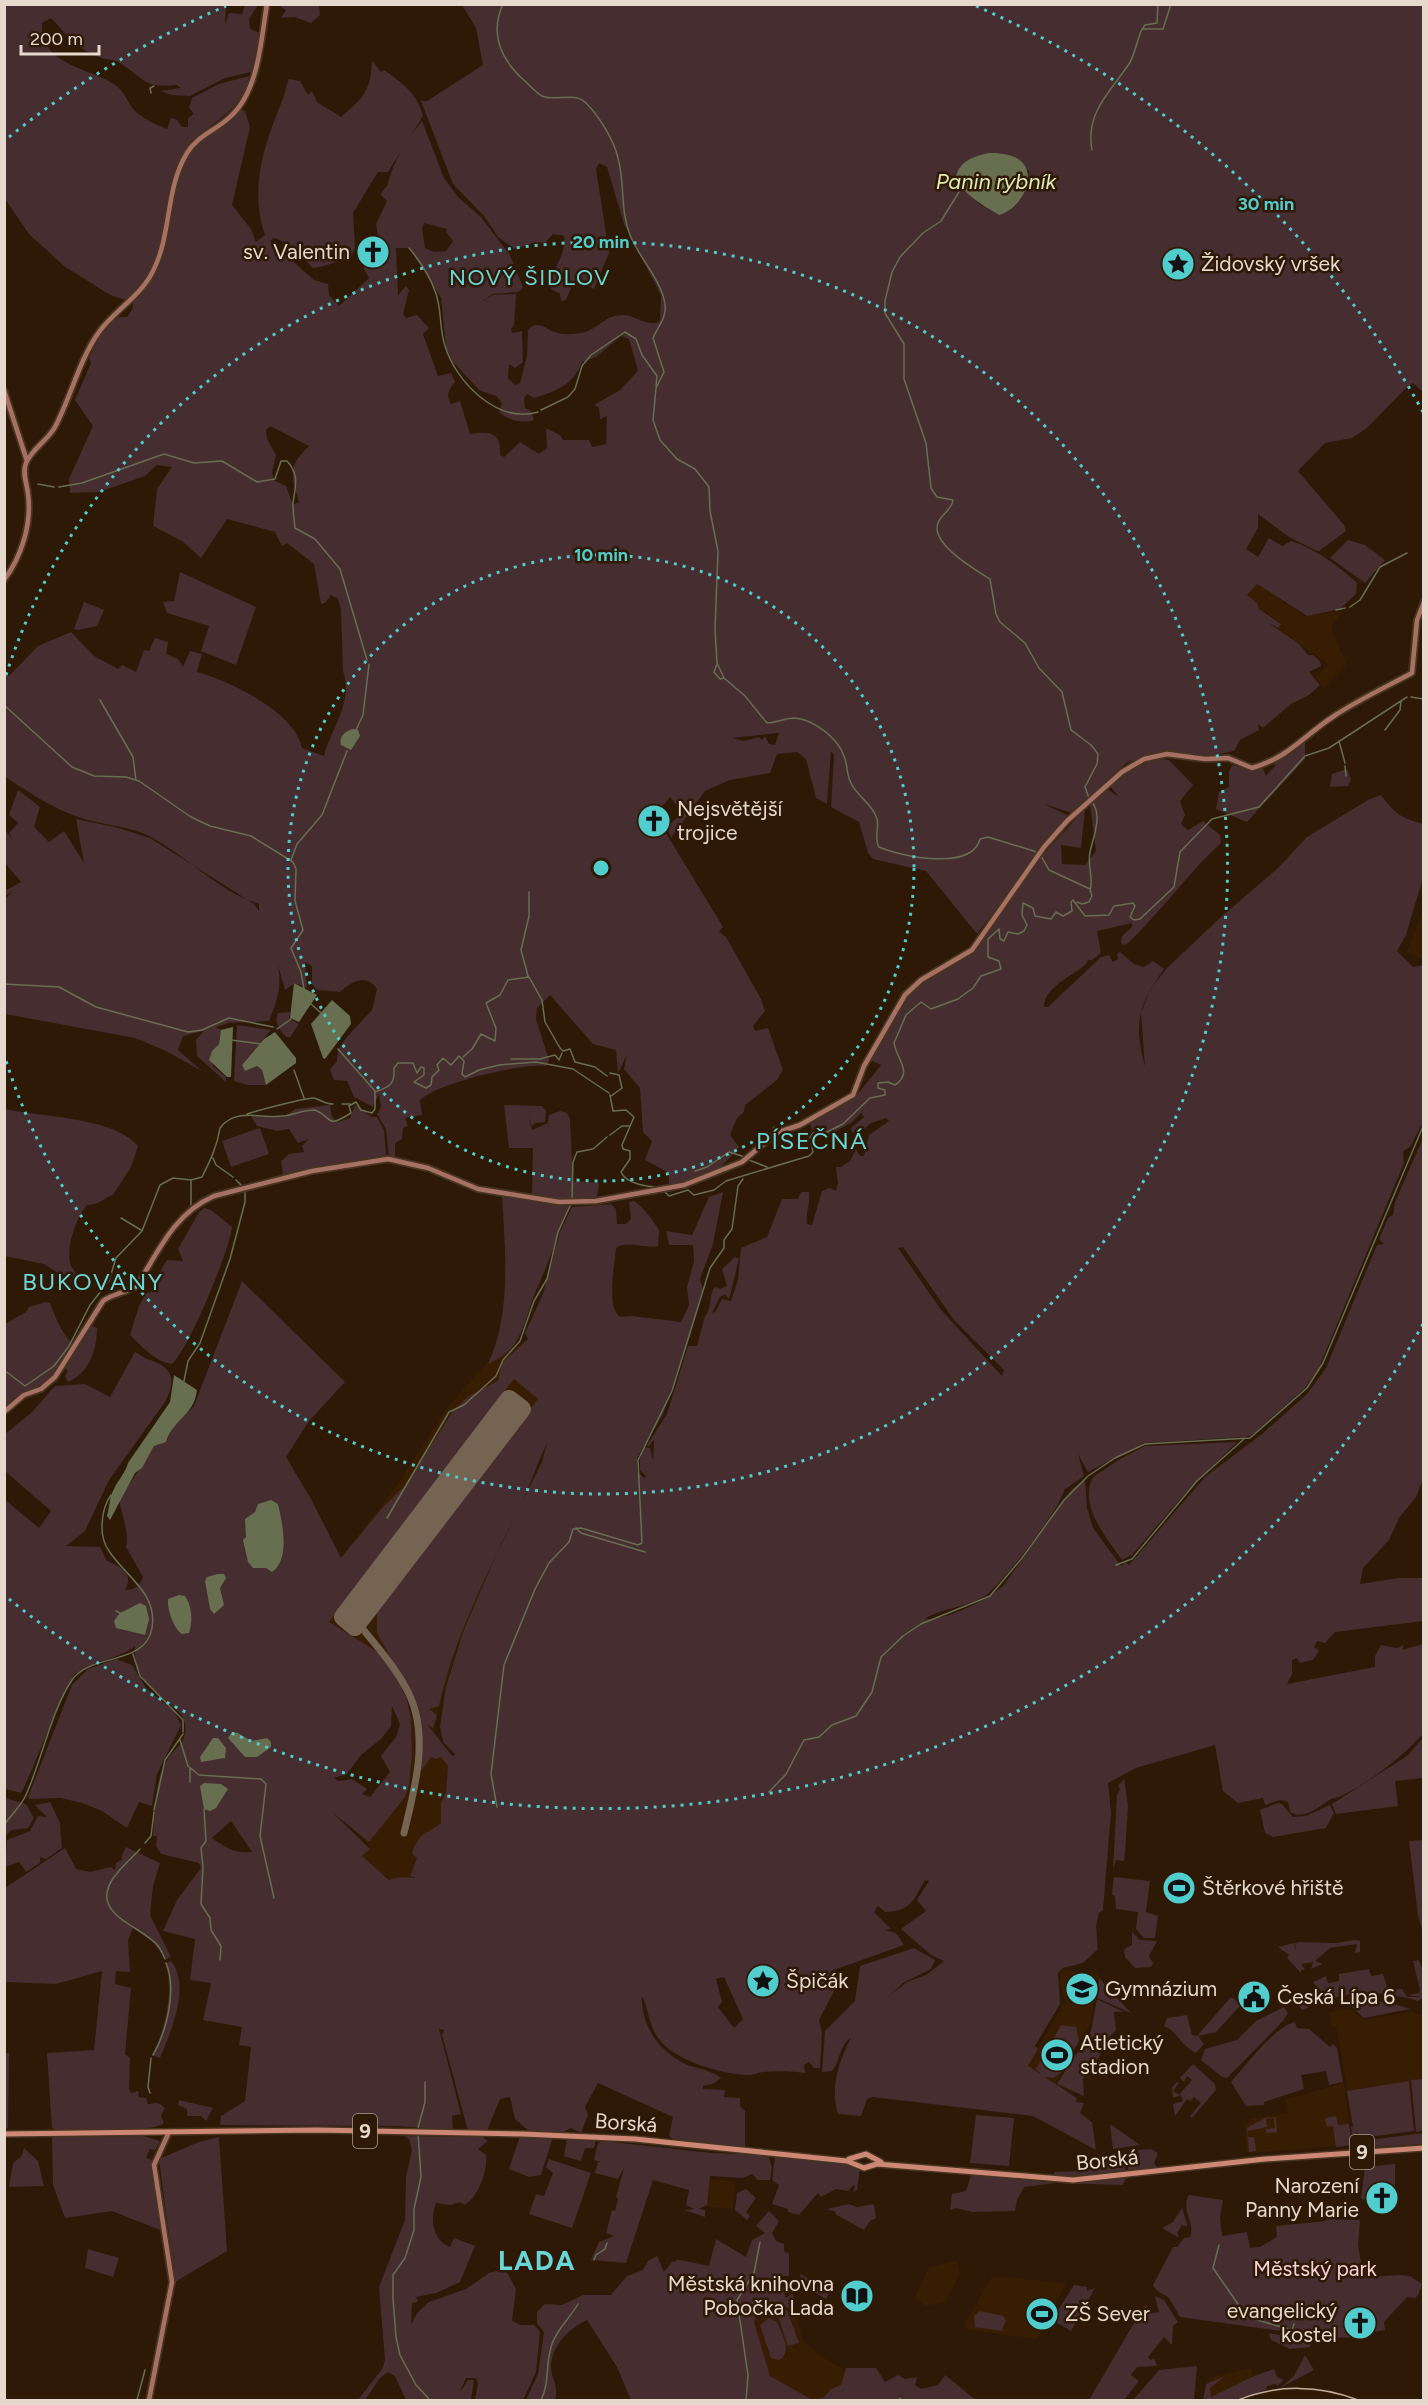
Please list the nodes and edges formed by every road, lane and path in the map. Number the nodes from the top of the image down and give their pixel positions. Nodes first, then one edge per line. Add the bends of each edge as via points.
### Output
1 (267, 4) edge
2 (4, 390) edge
3 (27, 460) junction
4 (4, 580) edge
5 (1424, 602) edge
6 (4, 1412) edge
7 (169, 2132) junction
8 (4, 2134) edge
9 (1424, 2148) edge
10 (858, 2160) junction
11 (871, 2162) junction
12 (928, 2168) junction
13 (149, 2400) edge

1 - 3 street via 254,72 240,104 231,116 194,143 180,168 153,271 96,337 53,430
2 - 3 street
3 - 4 street via 29,506 23,543
5 - 6 street via 1417,620 1412,673 1332,717 1286,754 1252,768 1228,758 1167,754 1144,759 1122,772 1044,847 972,950 921,980 905,995 848,1100 776,1134 742,1162 684,1185 596,1201 559,1202 478,1189 428,1168 388,1159 312,1171 214,1196 194,1208 165,1236 131,1291 112,1294 103,1301 55,1377
7 - 8 main road, 9
7 - 10 main road, Borská / 9 via 452,2132 597,2137
7 - 13 street via 154,2165 172,2282
9 - 12 main road, Borská / 9 via 1063,2180
10 - 11 main road, Borská / 9 via 864,2168
10 - 11 main road, Borská / 9 via 866,2154
11 - 12 main road, Borská / 9
11 - 12 main road, Borská / 9

